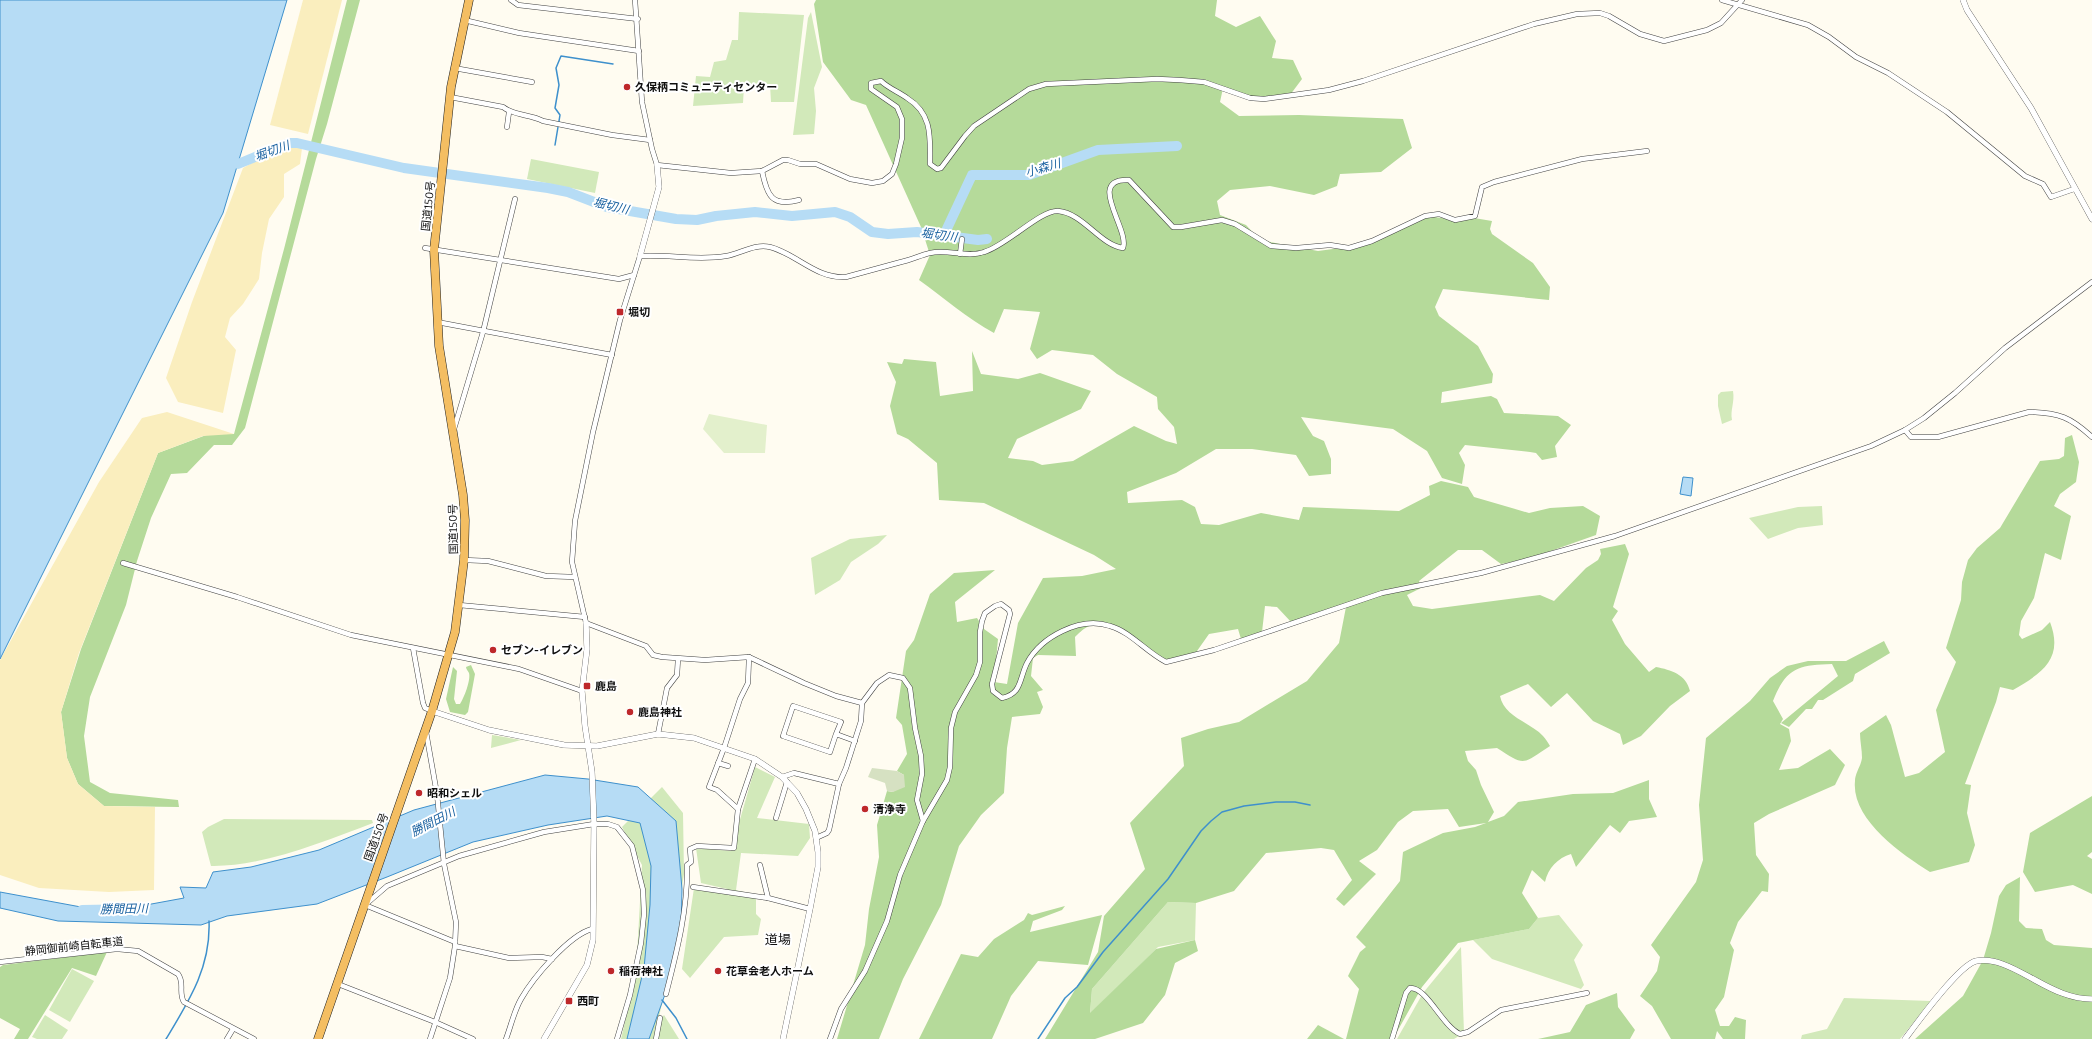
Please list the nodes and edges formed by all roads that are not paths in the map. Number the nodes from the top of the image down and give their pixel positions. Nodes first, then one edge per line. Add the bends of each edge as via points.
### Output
1 (468, 0) edge
2 (511, 0) edge
3 (635, 0) edge
4 (1722, 0) edge
5 (1742, 0) edge
6 (1963, 0) edge
7 (1737, 6) junction
8 (638, 19) junction
9 (464, 20) junction
10 (639, 51) junction
11 (454, 68) junction
12 (532, 82) dead end
13 (450, 97) junction
14 (509, 112) junction
15 (507, 127) dead end
16 (650, 140) junction
17 (1648, 151) dead end
18 (657, 165) junction
19 (762, 171) junction
20 (2074, 189) junction
21 (515, 199) dead end
22 (799, 200) dead end
23 (2092, 219) edge
24 (962, 239) dead end
25 (425, 248) dead end
26 (434, 250) junction
27 (960, 254) junction
28 (640, 256) junction
29 (500, 261) junction
30 (634, 275) junction
31 (2092, 282) edge
32 (437, 322) junction
33 (482, 332) junction
34 (612, 355) junction
35 (1905, 430) junction
36 (453, 432) junction
37 (2092, 437) edge
38 (464, 560) junction
39 (123, 564) dead end
40 (575, 577) junction
41 (459, 605) junction
42 (585, 617) junction
43 (586, 623) junction
44 (413, 648) junction
45 (449, 656) junction
46 (749, 656) junction
47 (678, 659) junction
48 (582, 691) junction
49 (862, 703) junction
50 (432, 711) junction
51 (426, 729) junction
52 (658, 734) junction
53 (836, 734) junction
54 (855, 741) junction
55 (588, 746) junction
56 (724, 748) junction
57 (755, 759) junction
58 (718, 763) junction
59 (728, 766) dead end
60 (782, 777) junction
61 (787, 782) junction
62 (838, 784) junction
63 (738, 808) junction
64 (776, 818) dead end
65 (923, 821) junction
66 (594, 823) junction
67 (816, 838) junction
68 (444, 864) junction
69 (760, 864) dead end
70 (693, 886) dead end
71 (768, 898) junction
72 (365, 906) junction
73 (810, 909) junction
74 (592, 929) junction
75 (455, 944) junction
76 (552, 959) junction
77 (0, 962) edge
78 (338, 984) junction
79 (1588, 993) dead end
80 (666, 994) dead end
81 (2092, 1000) edge
82 (660, 1018) dead end
83 (435, 1022) junction
84 (233, 1029) junction
85 (227, 1039) edge
86 (254, 1039) edge
87 (318, 1039) edge
88 (430, 1039) edge
89 (473, 1039) edge
90 (506, 1039) edge
91 (544, 1039) edge
92 (617, 1039) edge
93 (656, 1039) edge
94 (783, 1039) edge
95 (830, 1039) edge
96 (1392, 1039) edge
97 (1905, 1039) edge

1 - 9 highway, 国道150号
2 - 8 street via 518,5
3 - 8 street
4 - 7 street
5 - 7 street
6 - 20 street via 2031,108
7 - 19 street via 1721,23 1707,30 1664,41 1640,34 1600,13 1577,14 1534,24 1356,83 1329,90 1264,99 1245,96 1204,82 1179,80 1046,84 1029,89 974,126 942,168 937,169 930,164 931,138 924,112 881,81 871,83 872,89 897,108 902,119 902,138 896,164 892,174 883,181 872,183 850,179 816,164 783,160
7 - 20 street via 1808,25 1829,37 1856,57 1888,73 1948,112 2025,176 2043,184 2051,197
8 - 10 street
9 - 10 street via 518,33
9 - 11 highway, 国道150号
10 - 16 street via 642,102
11 - 12 street
11 - 13 highway, 国道150号
13 - 14 street via 503,107
13 - 26 highway, 国道150号
14 - 15 street
14 - 16 street via 612,135
16 - 18 street
17 - 27 street via 1582,159 1494,182 1482,187 1475,216 1455,220 1440,214 1425,216 1372,241 1349,248 1330,245 1296,248 1271,246 1235,224 1222,220 1173,227 1129,180 1122,180 1115,182 1109,196 1124,240 1123,248 1111,243 1065,212 1056,211 1044,215 991,250
18 - 19 street via 731,172
18 - 28 street via 659,187
19 - 22 street via 767,190 775,200 784,204
20 - 23 street
21 - 29 street
24 - 27 street
25 - 26 street
26 - 29 street
26 - 32 highway, 国道150号
27 - 28 street via 932,252 836,278 820,273 771,247 697,259
28 - 30 street
29 - 30 street via 619,279
29 - 33 street
30 - 34 street
31 - 35 street via 2005,348 1955,394
32 - 33 street
32 - 36 highway, 国道150号 via 438,346
33 - 34 street
33 - 36 street
34 - 40 street via 576,515 572,562
35 - 37 street via 1911,437 1938,437 2029,412 2039,412 2068,418
35 - 65 street via 1871,446 1615,536 1481,573 1382,593 1194,656 1166,662 1110,626 1095,623 1079,624 1066,629 1037,649 1027,664 1017,691 1002,698 993,691 992,684 1010,614 1001,604 995,606 985,613 982,621 980,662 976,675 955,712 950,728 950,767 947,780
36 - 38 highway, 国道150号 via 465,520
38 - 40 street via 488,561 546,576
38 - 41 highway, 国道150号
39 - 44 street via 238,597 351,635
40 - 42 street
41 - 42 street
41 - 45 highway, 国道150号
42 - 43 street
43 - 47 street via 646,646 653,655
43 - 48 street via 587,649
44 - 45 street
44 - 50 street via 423,703 425,708
45 - 48 street via 519,669
45 - 50 highway, 国道150号
46 - 47 street via 704,660
46 - 49 street via 804,683
46 - 56 street via 748,683
47 - 52 street via 677,675 667,688
48 - 55 street
49 - 54 street via 861,721
49 - 65 street via 877,682 889,675 898,675 908,683 921,756 922,774 918,800
50 - 51 highway, 国道150号
50 - 55 street via 489,730 564,745
51 - 68 street via 437,794
51 - 72 highway, 国道150号
52 - 55 street
52 - 56 street via 694,738
53 - 53 street via 830,752 783,736 793,706 840,722
53 - 54 street
54 - 62 street
55 - 66 street
56 - 57 street
56 - 58 street
57 - 60 street
57 - 63 street
58 - 59 street
58 - 63 street via 709,787 717,790
60 - 61 street
60 - 62 street via 794,773
61 - 64 street
61 - 67 street via 806,809
62 - 67 street via 829,830
63 - 80 street via 734,848 698,846 690,849 691,862 687,865 681,934
65 - 95 street via 900,876 887,921 865,970 840,1009
66 - 68 street via 522,838 460,856
66 - 74 street
66 - 92 street via 617,827 625,835 632,846 643,890 641,943
67 - 73 street via 818,867
68 - 72 street via 387,886
68 - 75 street via 456,922
69 - 71 street
70 - 71 street
71 - 73 street
72 - 75 street
72 - 78 highway, 国道150号
73 - 94 street
74 - 76 street via 584,931
74 - 91 street via 593,940 587,965
75 - 76 street via 509,958
75 - 83 street via 450,978
76 - 90 street via 533,979 520,1000
77 - 84 street, 静岡御前崎自転車道 via 117,949 133,950 178,974 182,981 184,1002
78 - 83 street
78 - 87 highway, 国道150号
79 - 96 street via 1501,1010 1468,1032 1460,1034 1450,1027 1423,993 1410,988 1406,993
81 - 97 street via 2066,996 1998,963 1974,961 1959,972
82 - 93 street
83 - 88 street
83 - 89 street
84 - 85 street
84 - 86 street, 静岡御前崎自転車道

